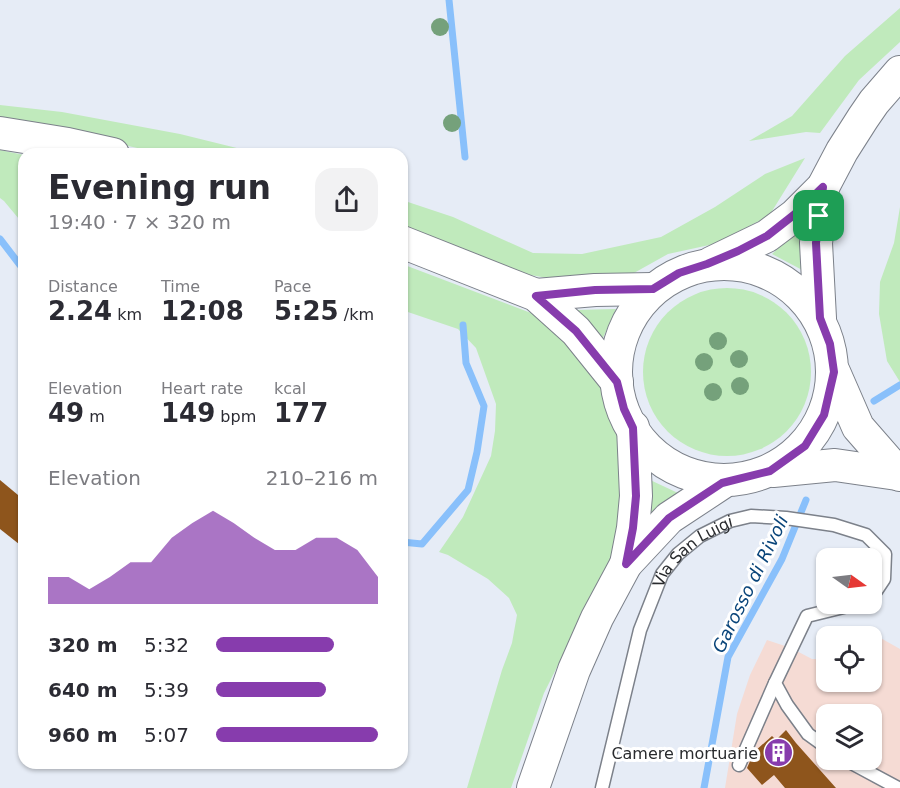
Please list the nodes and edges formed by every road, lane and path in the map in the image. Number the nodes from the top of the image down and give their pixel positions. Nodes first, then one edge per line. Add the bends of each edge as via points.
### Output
1 (900, 72) edge
2 (0, 133) edge
3 (86, 148) edge
4 (823, 187) junction
5 (408, 244) edge
6 (707, 264) junction
7 (653, 289) junction
8 (536, 296) junction
9 (820, 318) junction
10 (834, 372) junction
11 (617, 382) junction
12 (633, 428) junction
13 (770, 471) junction
14 (899, 475) edge
15 (722, 483) junction
16 (879, 548) edge
17 (882, 551) edge
18 (626, 564) junction
19 (882, 582) edge
20 (816, 614) edge
21 (574, 670) junction
22 (775, 683) junction
23 (816, 740) edge
24 (739, 765) dead end
25 (864, 770) edge
26 (533, 788) edge
27 (541, 788) edge
28 (602, 788) edge
29 (898, 788) edge

1 - 4 street via 863,118
2 - 3 street
4 - 6 street via 767,236
4 - 9 street via 816,243
5 - 8 street
6 - 7 street via 679,273
6 - 9 street via 740,265 778,278
7 - 8 street
7 - 11 street via 628,320 618,352
8 - 11 street via 576,331
9 - 10 street via 830,344
10 - 13 street via 824,415 805,446
10 - 14 street via 858,427
11 - 12 street
12 - 15 street via 668,466 694,478
12 - 18 street via 636,496
13 - 14 street via 835,465
13 - 15 street
15 - 18 street via 669,518
16 - 28 lane, Via San Luigi via 866,535 834,525 751,516 730,521 700,536 678,554 662,574 640,630
17 - 19 lane, Via San Luigi
18 - 21 street
20 - 22 lane via 807,616
21 - 26 street
21 - 27 lane
22 - 23 lane via 787,705
22 - 24 lane
25 - 29 lane

